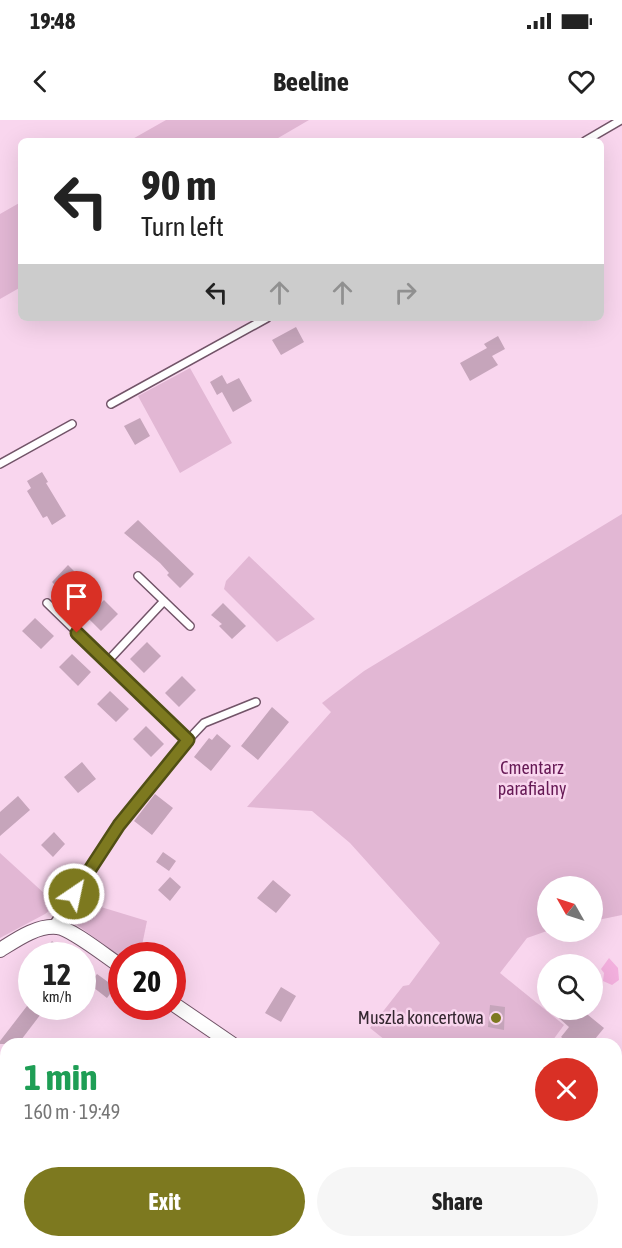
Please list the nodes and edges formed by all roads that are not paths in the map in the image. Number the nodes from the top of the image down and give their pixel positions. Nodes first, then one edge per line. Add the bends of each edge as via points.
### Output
1 (621, 120) edge
2 (590, 138) edge
3 (262, 321) edge
4 (111, 404) dead end
5 (72, 424) dead end
6 (0, 464) edge
7 (138, 576) dead end
8 (164, 601) junction
9 (47, 603) dead end
10 (190, 626) dead end
11 (107, 662) junction
12 (256, 702) dead end
13 (188, 740) junction
14 (51, 928) junction
15 (0, 950) edge
16 (108, 957) edge
17 (186, 1013) edge
18 (223, 1038) edge

1 - 2 lane
3 - 4 lane
5 - 6 lane
7 - 8 lane
8 - 10 lane
8 - 11 lane
9 - 11 lane
11 - 13 lane
12 - 13 lane via 204,723
13 - 14 lane via 119,825
14 - 15 street via 39,929
14 - 16 street via 73,933
17 - 18 street

